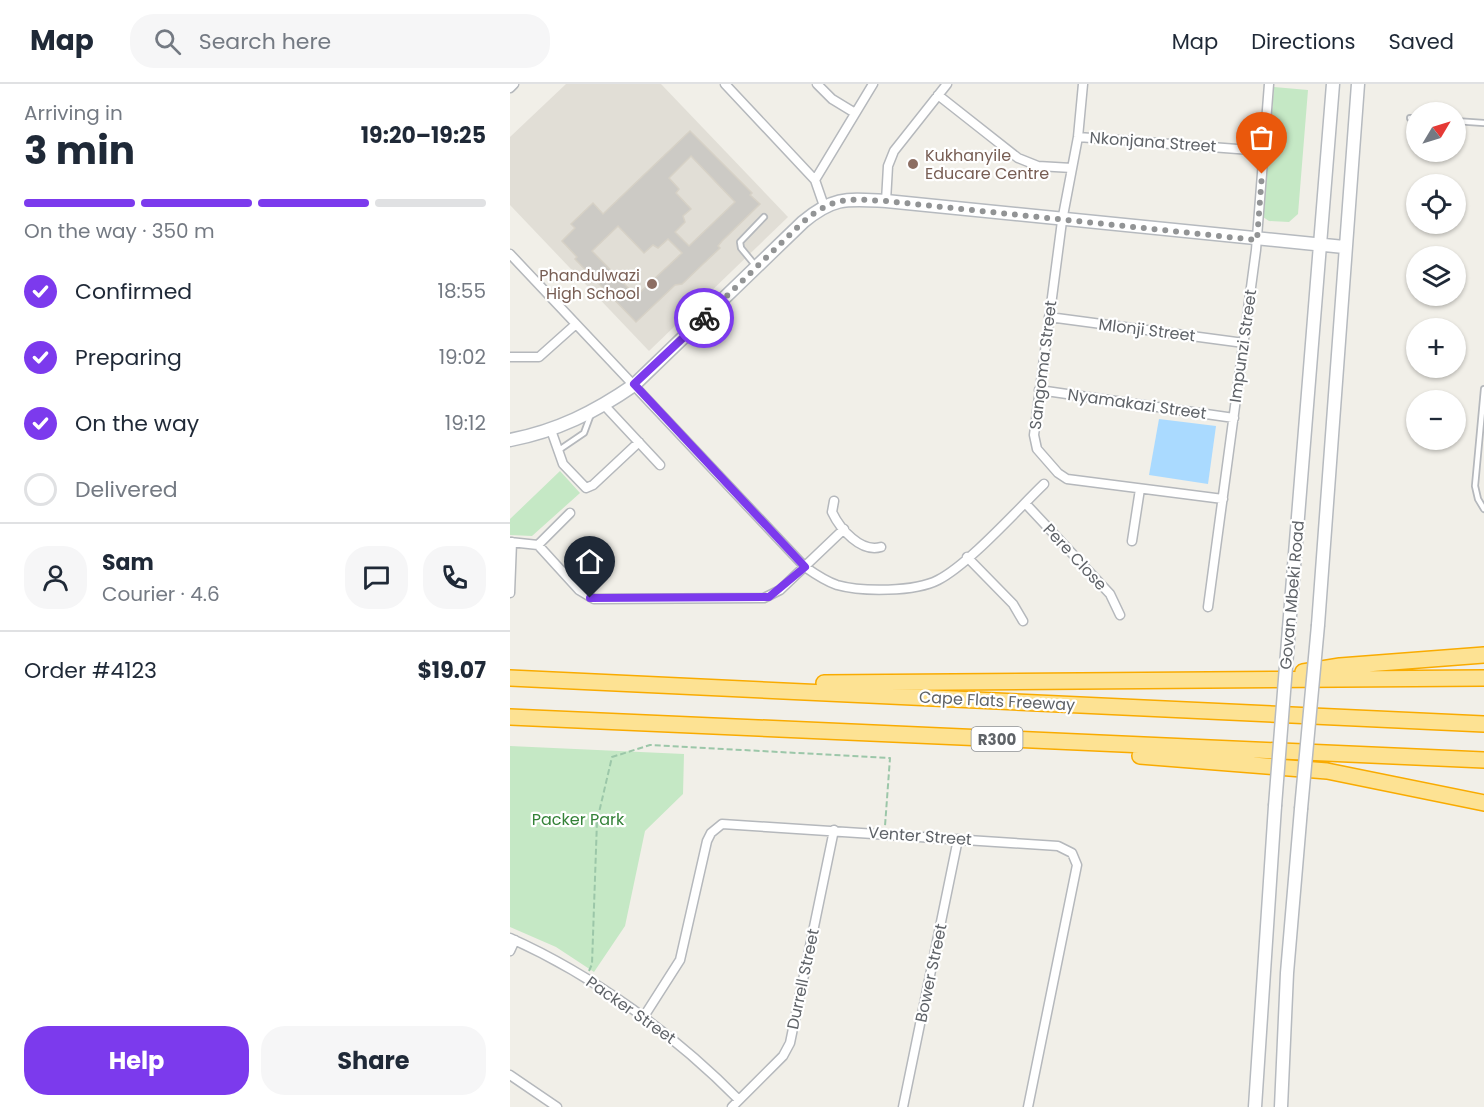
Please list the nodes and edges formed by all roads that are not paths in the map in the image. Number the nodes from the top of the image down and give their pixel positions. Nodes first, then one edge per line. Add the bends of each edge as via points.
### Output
1 (514, 84) edge
2 (725, 84) edge
3 (817, 84) edge
4 (873, 84) edge
5 (946, 84) edge
6 (1083, 84) edge
7 (1269, 84) edge
8 (1333, 84) edge
9 (1358, 84) edge
10 (510, 88) edge
11 (938, 95) junction
12 (855, 113) junction
13 (1466, 122) edge
14 (1484, 123) edge
15 (1078, 136) junction
16 (1264, 151) junction
17 (1072, 168) junction
18 (815, 180) junction
19 (886, 201) junction
20 (824, 206) junction
21 (764, 217) dead end
22 (1062, 221) junction
23 (1257, 240) junction
24 (1319, 245) junction
25 (1344, 248) junction
26 (510, 255) edge
27 (757, 267) junction
28 (1050, 317) junction
29 (576, 324) junction
30 (1244, 343) junction
31 (510, 357) edge
32 (634, 384) junction
33 (1484, 389) edge
34 (1040, 390) junction
35 (604, 405) junction
36 (592, 412) junction
37 (1234, 418) junction
38 (551, 430) junction
39 (510, 440) edge
40 (639, 442) junction
41 (558, 451) junction
42 (660, 465) dead end
43 (1044, 484) dead end
44 (1140, 489) junction
45 (1223, 499) junction
46 (834, 501) dead end
47 (1024, 503) junction
48 (1484, 509) edge
49 (570, 513) dead end
50 (844, 529) junction
51 (1132, 541) dead end
52 (511, 542) edge
53 (537, 545) junction
54 (881, 547) dead end
55 (968, 557) junction
56 (805, 567) junction
57 (510, 593) edge
58 (1208, 607) dead end
59 (1120, 615) dead end
60 (1023, 621) dead end
61 (1484, 655) edge
62 (510, 678) edge
63 (1484, 678) edge
64 (1253, 680) junction
65 (732, 688) junction
66 (510, 717) edge
67 (1484, 724) edge
68 (959, 738) junction
69 (1484, 760) edge
70 (1484, 803) edge
71 (834, 830) junction
72 (958, 839) junction
73 (512, 939) edge
74 (510, 951) edge
75 (643, 1018) junction
76 (510, 1075) edge
77 (739, 1100) junction
78 (557, 1107) edge
79 (732, 1107) edge
80 (903, 1107) edge
81 (1028, 1107) edge
82 (1256, 1107) edge
83 (1281, 1107) edge

1 - 10 street
2 - 18 street
3 - 12 street
4 - 12 street
5 - 11 street
6 - 15 street, Sangoma Street
7 - 16 street, Impunzi Street
8 - 24 main road, Govan Mbeki Road
9 - 25 main road, Govan Mbeki Road
11 - 17 street via 1018,158 1038,166
11 - 19 street via 891,158
12 - 18 street
13 - 14 lane
15 - 16 street, Nkonjana Street
15 - 17 street, Sangoma Street
16 - 23 street, Impunzi Street
17 - 22 street, Sangoma Street
18 - 20 street
19 - 20 main road via 848,199
19 - 22 main road
20 - 27 main road
21 - 27 lane via 740,242
22 - 23 main road
22 - 28 street, Sangoma Street
23 - 24 main road
23 - 30 street, Impunzi Street
24 - 25 main road
24 - 82 main road, Govan Mbeki Road, bridge
25 - 83 main road, Govan Mbeki Road, bridge via 1318,625 1287,973
26 - 29 street
27 - 32 main road
28 - 30 street, Mlonji Street
28 - 34 street, Sangoma Street
29 - 31 street via 539,357
29 - 32 street
30 - 37 street, Impunzi Street
32 - 35 main road
32 - 56 street
33 - 48 lane via 1475,486
34 - 37 street, Nyamakazi Street
34 - 44 street, Sangoma Street via 1035,443 1058,473 1067,478
35 - 36 main road
35 - 40 street
36 - 38 main road
36 - 41 lane via 584,433
37 - 45 street, Impunzi Street
38 - 39 main road
38 - 41 street
40 - 41 street via 593,485 583,487 566,468
40 - 42 street
43 - 47 street
44 - 45 street, Sangoma Street
44 - 51 street
45 - 58 street, Impunzi Street
46 - 50 street via 832,512
47 - 55 street
47 - 59 street, Pere Close via 1110,594
49 - 53 street
50 - 54 street via 863,547
50 - 56 street
52 - 53 street
52 - 57 street
53 - 56 street via 579,590 594,599 769,597
55 - 56 street via 937,581 912,588 836,585
55 - 60 street via 1013,604
61 - 64 highway via 1340,666
62 - 65 highway, Cape Flats Freeway
63 - 64 highway
64 - 65 highway via 835,683
65 - 67 highway, Cape Flats Freeway
66 - 68 highway, R300
68 - 69 highway, R300
68 - 70 highway via 1069,752 1327,771
71 - 72 street, Venter Street
71 - 75 street, Venter Street via 728,823 716,828 707,841 680,960
71 - 77 street, Durrell Street via 790,1042 783,1056
72 - 80 street, Bower Street
72 - 81 street, Venter Street via 1058,846 1075,858 1077,866
73 - 74 street
73 - 75 street, Packer Street via 558,960
75 - 77 street, Packer Street via 690,1052
76 - 78 street
77 - 79 street, Durrell Street

